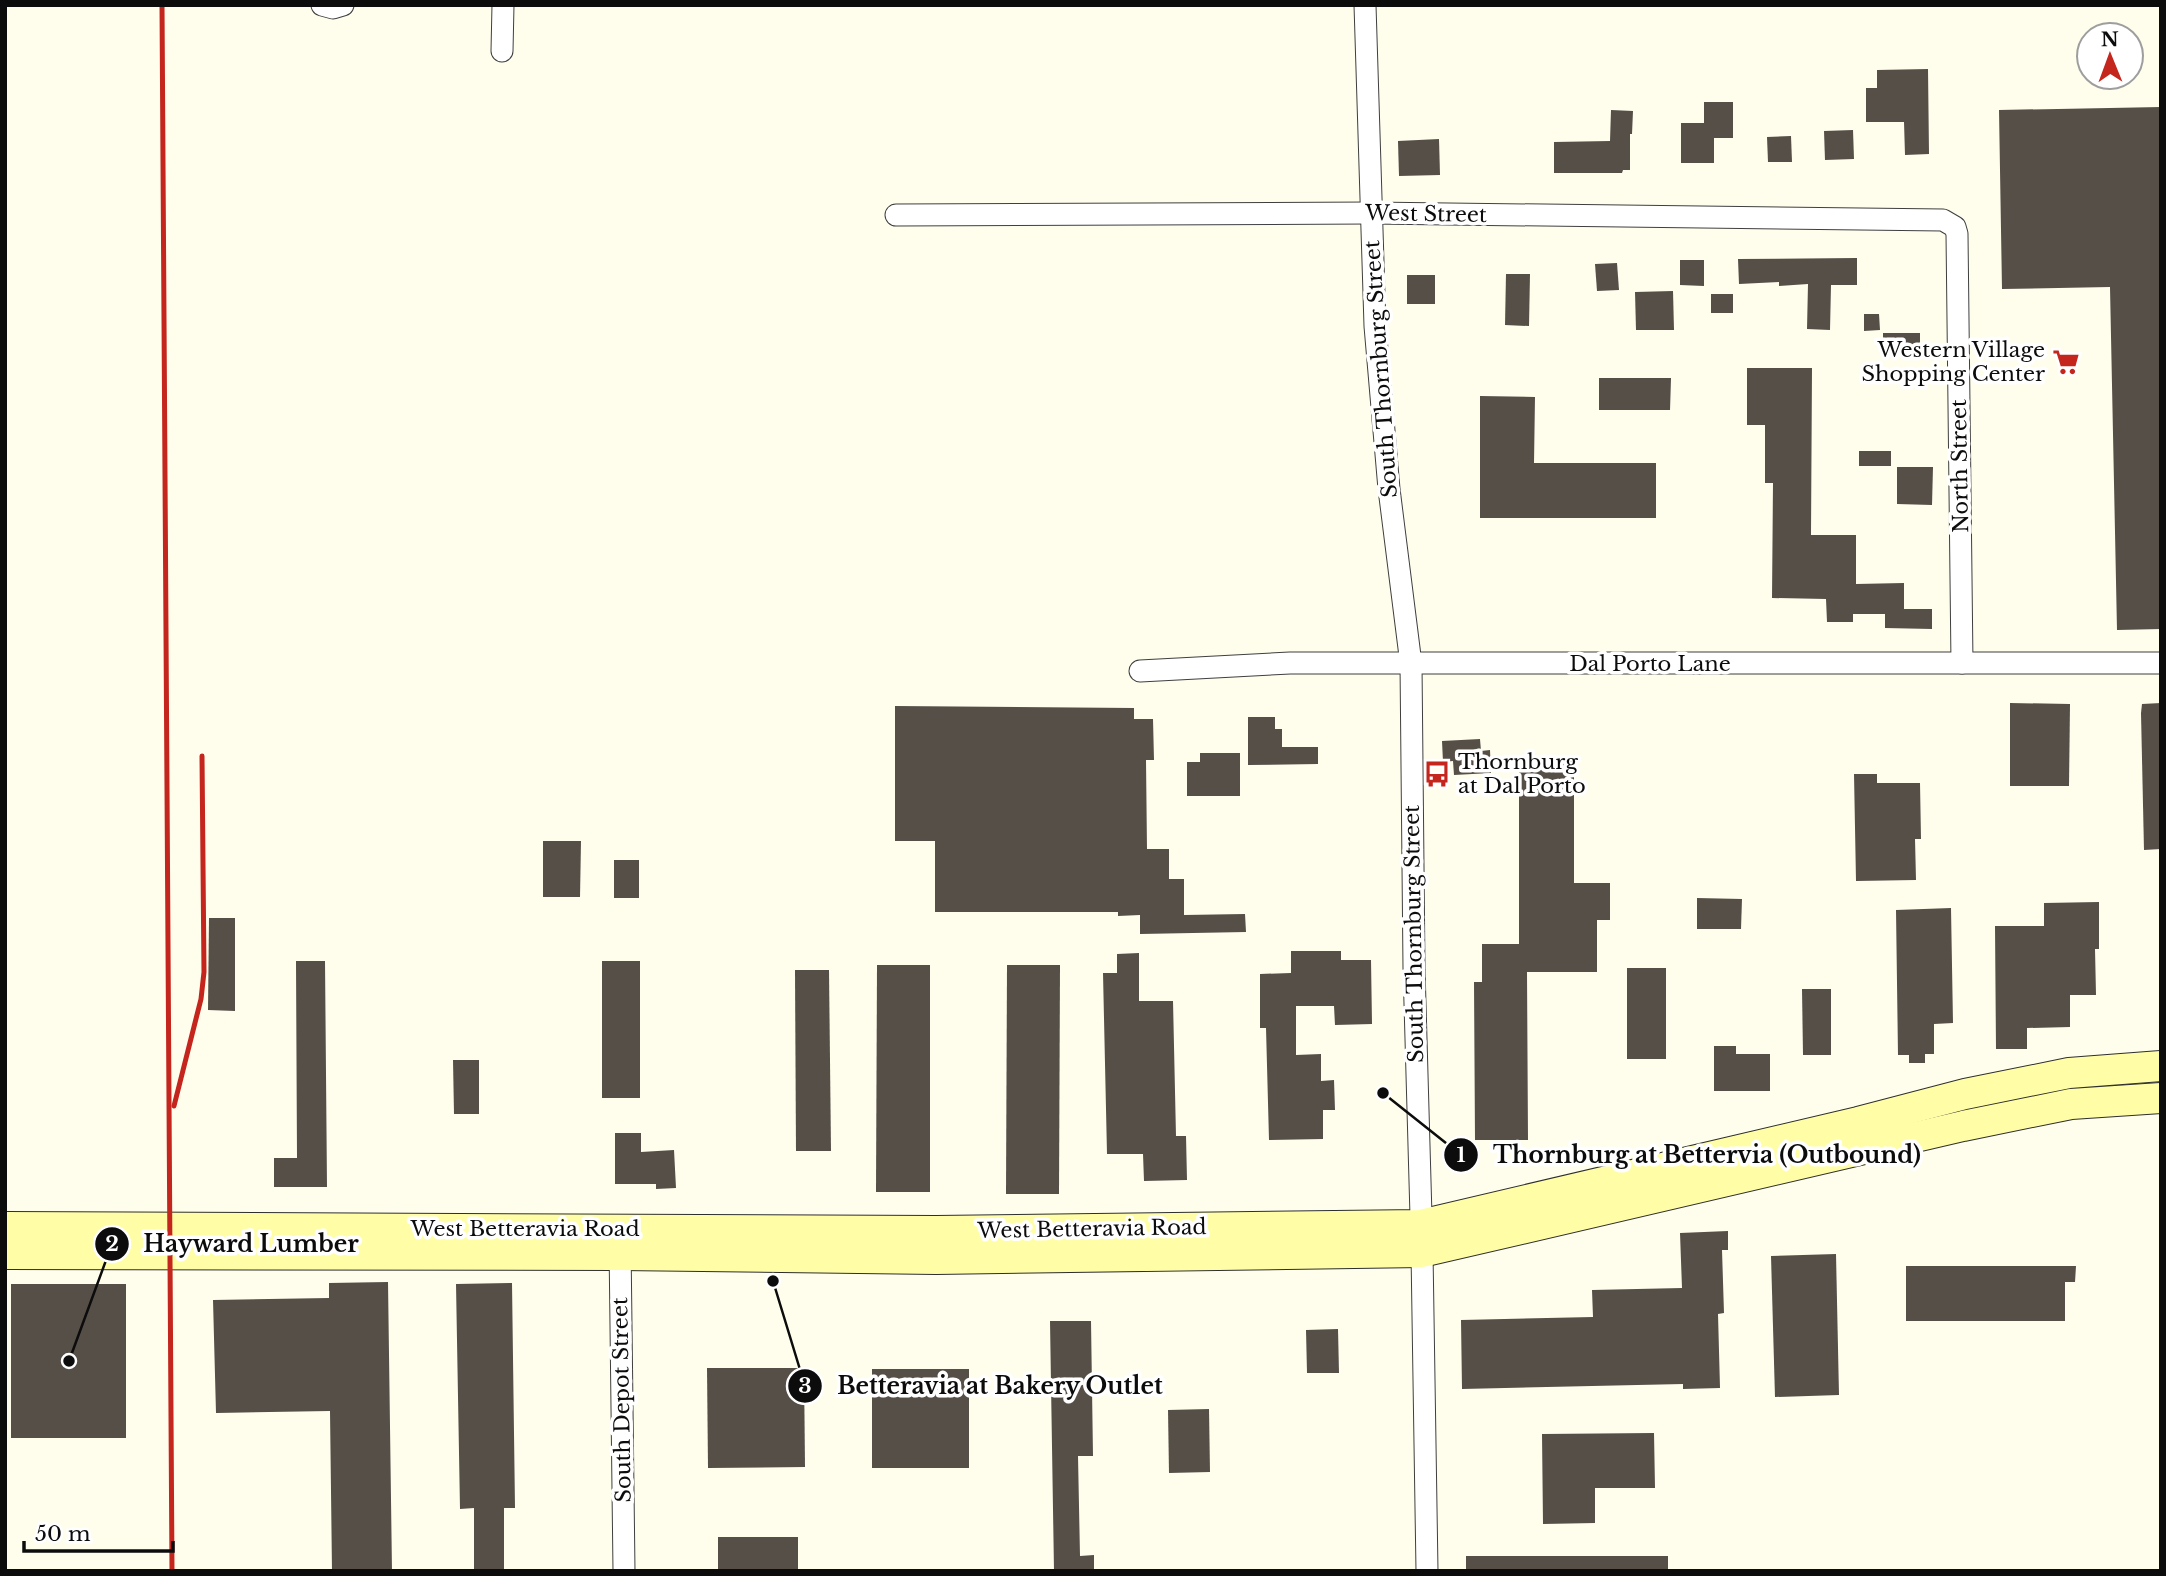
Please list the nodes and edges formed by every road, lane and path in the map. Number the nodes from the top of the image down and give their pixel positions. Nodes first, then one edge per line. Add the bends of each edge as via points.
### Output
1 (322, 5) edge
2 (344, 5) edge
3 (503, 5) edge
4 (1365, 5) edge
5 (502, 51) dead end
6 (1371, 213) junction
7 (896, 215) dead end
8 (1955, 227) joint
9 (1962, 663) junction
10 (2161, 663) edge
11 (1411, 664) junction
12 (1140, 671) dead end
13 (2161, 1066) edge
14 (2161, 1098) edge
15 (5, 1227) edge
16 (1421, 1238) junction
17 (620, 1242) junction
18 (5, 1254) edge
19 (624, 1571) edge
20 (1427, 1571) edge

1 - 2 street
3 - 5 street
4 - 6 street, South Thornburg Street
6 - 7 street, West Street
6 - 8 street, West Street via 1943,220
6 - 11 street, South Thornburg Street via 1389,489
8 - 9 street, North Street
9 - 10 street, Dal Porto Lane
9 - 11 street, Dal Porto Lane
11 - 12 street, Dal Porto Lane via 1226,664
11 - 16 street, South Thornburg Street
13 - 16 main road, West Betteravia Road via 2069,1073 1978,1091
14 - 16 main road, West Betteravia Road via 2071,1104
15 - 17 main road, West Betteravia Road
16 - 17 main road, West Betteravia Road via 936,1231
16 - 20 street, South Thornburg Street
17 - 18 main road, West Betteravia Road
17 - 19 street, South Depot Street

